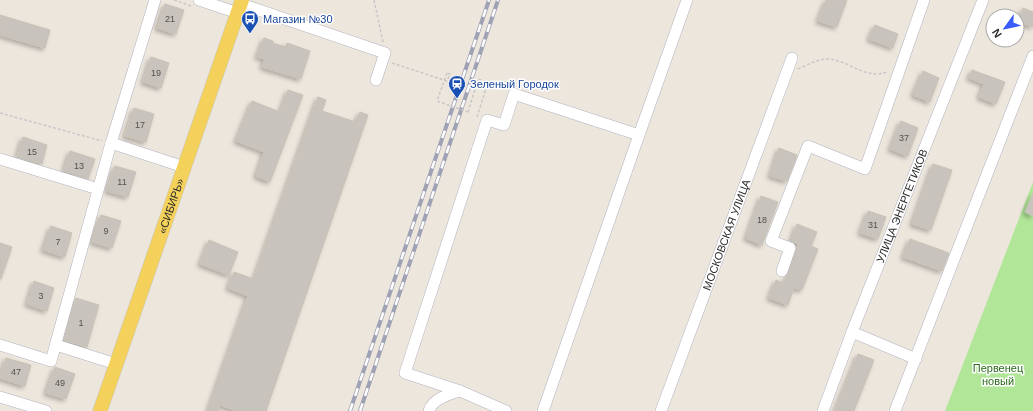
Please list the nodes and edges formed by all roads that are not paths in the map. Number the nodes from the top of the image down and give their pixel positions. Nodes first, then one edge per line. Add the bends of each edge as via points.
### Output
1 (155, 0) edge
2 (199, 0) edge
3 (687, 0) edge
4 (924, 0) edge
5 (983, 0) edge
6 (240, 6) edge
7 (1033, 56) edge
8 (792, 58) dead end
9 (376, 80) dead end
10 (639, 135) junction
11 (111, 144) junction
12 (0, 159) edge
13 (184, 167) junction
14 (98, 189) junction
15 (782, 271) dead end
16 (852, 332) junction
17 (0, 345) edge
18 (56, 345) junction
19 (916, 359) junction
20 (116, 364) junction
21 (460, 391) junction
22 (0, 397) edge
23 (25, 408) edge
24 (46, 411) edge
25 (100, 411) edge
26 (429, 411) edge
27 (506, 411) edge
28 (544, 411) edge
29 (661, 411) edge
30 (823, 411) edge
31 (896, 411) edge

1 - 11 street
2 - 6 street
3 - 10 street
4 - 15 street via 864,169 808,146 771,241 790,248
5 - 16 street, УЛИЦА ЭНЕРГЕТИКОВ
6 - 9 street via 385,53
6 - 13 main road, «СИБИРЬ»
7 - 19 street
8 - 29 street, МОСКОВСКАЯ УЛИЦА
10 - 21 street via 514,94 504,125 487,120 405,373
10 - 28 street
11 - 13 street
11 - 14 street
12 - 14 street
13 - 20 main road, «СИБИРЬ»
14 - 18 street
16 - 19 street
16 - 30 street, УЛИЦА ЭНЕРГЕТИКОВ
17 - 18 street via 51,361
18 - 20 street
19 - 31 street
20 - 25 main road, «СИБИРЬ»
21 - 26 street via 447,394
21 - 27 street
22 - 23 street
23 - 24 street

